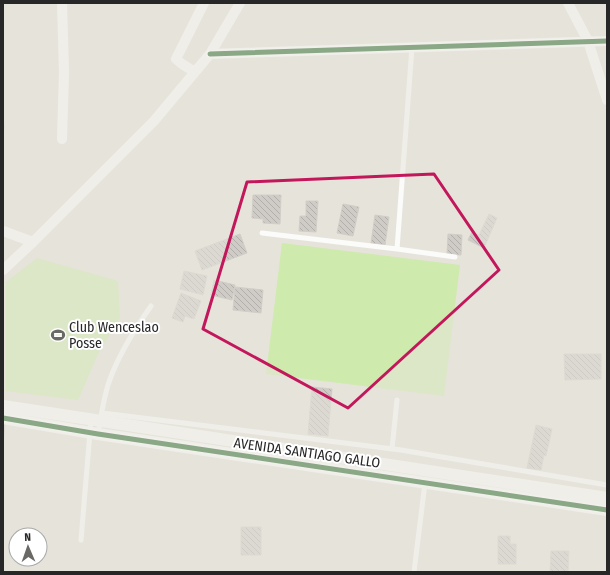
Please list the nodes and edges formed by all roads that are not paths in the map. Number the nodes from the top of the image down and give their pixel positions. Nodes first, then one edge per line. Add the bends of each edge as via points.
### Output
1 (62, 3) edge
2 (204, 3) edge
3 (240, 3) edge
4 (568, 3) edge
5 (588, 41) junction
6 (607, 41) edge
7 (412, 47) junction
8 (210, 54) junction
9 (195, 72) junction
10 (607, 100) edge
11 (62, 140) dead end
12 (3, 231) edge
13 (262, 233) dead end
14 (33, 242) junction
15 (397, 249) junction
16 (455, 257) dead end
17 (3, 270) edge
18 (151, 306) dead end
19 (397, 400) dead end
20 (3, 406) edge
21 (3, 418) edge
22 (96, 424) junction
23 (392, 449) junction
24 (426, 470) junction
25 (425, 482) junction
26 (607, 485) edge
27 (607, 498) edge
28 (607, 510) edge
29 (80, 540) dead end
30 (414, 572) edge

1 - 11 street
2 - 9 street via 176,60
3 - 8 street
4 - 5 street
5 - 6 street
5 - 7 street
5 - 10 street
7 - 8 street
7 - 15 lane
8 - 9 street
9 - 14 street via 154,121
12 - 14 street
13 - 15 lane
14 - 17 street
15 - 16 lane
18 - 22 lane via 118,360
19 - 23 lane
20 - 22 street, AVENIDA SANTIAGO GALLO
21 - 22 street, AVENIDA SANTIAGO GALLO
22 - 23 lane
22 - 24 street, AVENIDA SANTIAGO GALLO
22 - 25 street, AVENIDA SANTIAGO GALLO
22 - 29 lane
23 - 26 lane
24 - 25 lane
24 - 27 street, AVENIDA SANTIAGO GALLO
25 - 28 street, AVENIDA SANTIAGO GALLO
25 - 30 lane

